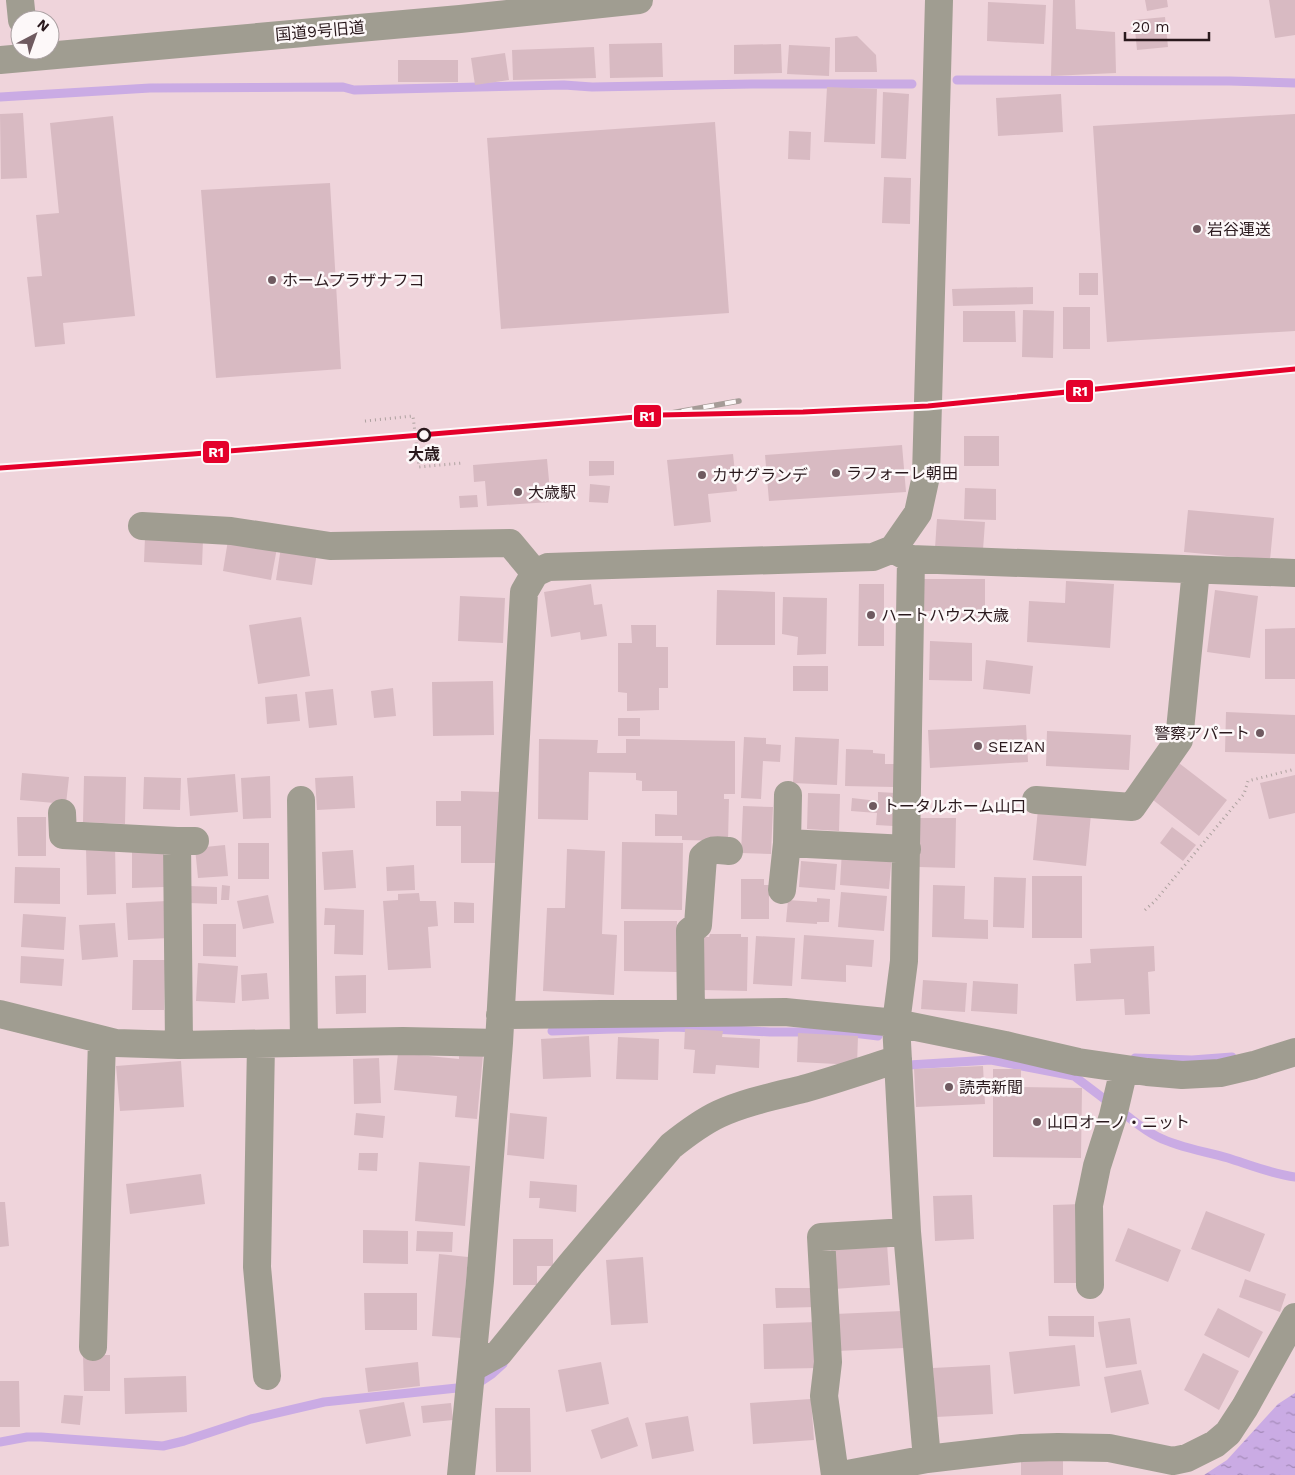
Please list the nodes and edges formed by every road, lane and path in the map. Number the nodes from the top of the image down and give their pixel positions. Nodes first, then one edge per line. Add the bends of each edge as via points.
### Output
1 (639, 0) edge
2 (939, 0) edge
3 (460, 9) edge
4 (60, 51) edge
5 (365, 421) dead end
6 (462, 463) dead end
7 (142, 526) dead end
8 (902, 554) junction
9 (1196, 570) junction
10 (535, 573) junction
11 (1295, 573) edge
12 (1295, 768) edge
13 (788, 795) dead end
14 (301, 800) dead end
15 (1036, 800) dead end
16 (63, 835) dead end
17 (787, 843) junction
18 (907, 849) junction
19 (729, 851) dead end
20 (782, 890) dead end
21 (1145, 910) dead end
22 (691, 1012) junction
23 (0, 1014) edge
24 (500, 1015) junction
25 (896, 1023) junction
26 (102, 1040) junction
27 (304, 1043) junction
28 (499, 1043) junction
29 (261, 1044) junction
30 (179, 1045) junction
31 (1295, 1052) edge
32 (898, 1058) junction
33 (1124, 1069) junction
34 (907, 1232) junction
35 (1090, 1285) dead end
36 (1295, 1317) edge
37 (94, 1346) dead end
38 (472, 1368) junction
39 (267, 1376) dead end
40 (926, 1459) junction
41 (1181, 1468) edge
42 (461, 1475) edge
43 (835, 1475) edge
44 (842, 1475) edge

1 - 3 street, 国道9号旧道
2 - 8 street via 926,476 918,513
3 - 4 street, 国道9号旧道
5 - 6 path via 413,416 419,467
7 - 10 street via 231,531 330,546 510,543
8 - 9 street
8 - 10 street via 548,567
8 - 18 street
9 - 11 street
9 - 15 street via 1180,740 1132,807
10 - 24 street via 524,592
12 - 21 path via 1248,780 1244,794
13 - 17 street
14 - 27 street
16 - 30 street via 186,841
17 - 18 street
17 - 20 street
18 - 25 street via 904,961
19 - 22 street via 713,850 703,857 698,925 690,931
22 - 24 street
22 - 25 street via 784,1012
23 - 26 street
24 - 28 street
25 - 32 street
25 - 33 street
26 - 30 street
26 - 37 street
27 - 28 street via 403,1040
27 - 29 street
28 - 38 street
29 - 30 street
29 - 39 street via 257,1266
31 - 33 street via 1220,1073 1182,1075
32 - 34 street
32 - 38 street via 720,1113 703,1122 671,1146 499,1353
33 - 35 street via 1089,1205
34 - 40 street
34 - 43 street via 821,1237 828,1362 824,1396
36 - 41 street via 1228,1433 1187,1458
38 - 42 street
40 - 41 street via 1022,1448 1109,1448
40 - 44 street

